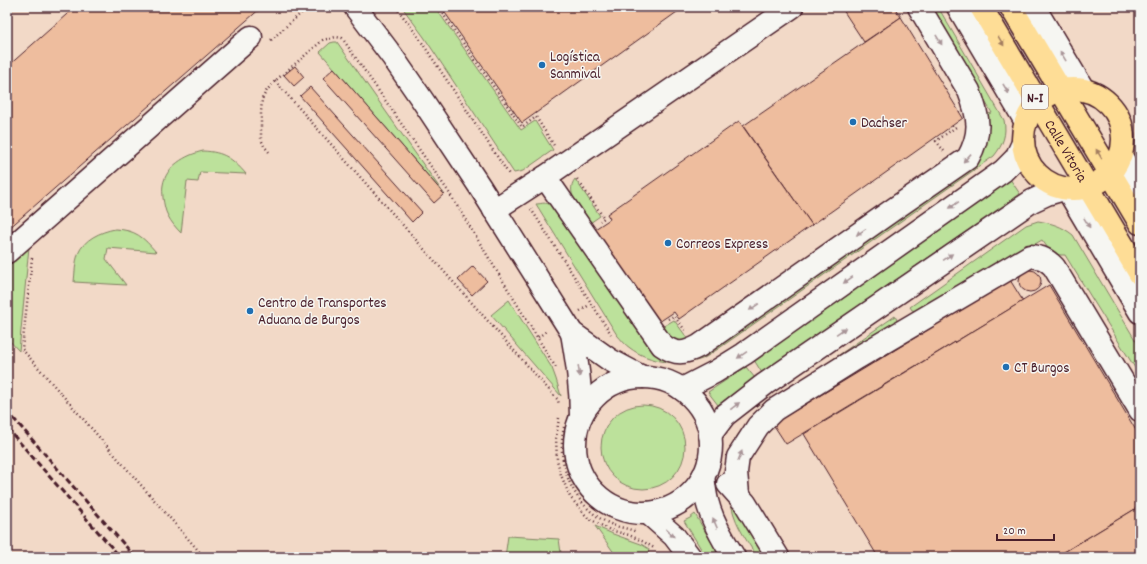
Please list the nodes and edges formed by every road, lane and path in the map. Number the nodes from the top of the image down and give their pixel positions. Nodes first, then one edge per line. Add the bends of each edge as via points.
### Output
1 (354, 7) edge
2 (396, 7) edge
3 (438, 7) edge
4 (792, 7) edge
5 (919, 7) edge
6 (958, 7) edge
7 (981, 7) edge
8 (1011, 7) edge
9 (1034, 7) edge
10 (251, 37) dead end
11 (275, 81) junction
12 (1082, 89) junction
13 (1060, 90) junction
14 (1038, 103) junction
15 (1024, 132) junction
16 (558, 150) dead end
17 (269, 152) dead end
18 (1116, 165) junction
19 (545, 177) junction
20 (1089, 187) junction
21 (1066, 189) junction
22 (1140, 189) edge
23 (521, 192) junction
24 (494, 210) junction
25 (1140, 224) edge
26 (7, 252) edge
27 (1140, 274) edge
28 (1140, 312) edge
29 (572, 333) junction
30 (614, 340) dead end
31 (22, 349) dead end
32 (557, 372) dead end
33 (642, 377) junction
34 (682, 389) junction
35 (559, 408) dead end
36 (1140, 410) edge
37 (560, 412) dead end
38 (573, 418) junction
39 (710, 435) junction
40 (703, 476) junction
41 (648, 513) junction
42 (640, 533) dead end
43 (657, 549) dead end
44 (204, 557) edge
45 (690, 557) edge
46 (734, 557) edge
47 (778, 557) edge

1 - 24 street via 392,56
2 - 23 path
3 - 16 path via 522,127 536,117
4 - 19 street
5 -> 19 street via 973,102 978,121 978,134 968,158 689,351 674,352 662,345
6 -> 15 street
7 -> 14 highway, Calle Vitoria / N-I
8 - 13 highway, Calle Vitoria / N-I
12 -> 9 street
10 - 26 street
11 - 17 path via 262,99 261,139
11 - 32 path via 323,40 342,38 448,191
11 - 35 path via 558,400
12 - 13 highway
12 - 18 highway via 1097,94 1109,103 1121,122 1123,148
13 - 14 highway
18 -> 13 highway, Calle Vitoria / N-I
14 - 15 highway via 1030,113
14 - 20 highway, Calle Vitoria / N-I
15 - 21 highway via 1025,152 1036,173 1048,183
15 -> 34 street via 1016,158 1003,171 744,354
18 - 20 highway via 1098,183
18 - 22 street
18 - 25 highway, Calle Vitoria / N-I
19 - 23 street
20 - 21 highway
20 - 27 highway, Calle Vitoria / N-I
21 -> 28 street
39 -> 21 street via 725,415 771,379 1032,201
23 - 24 street
23 - 30 path
24 - 29 street
29 - 33 street via 610,360
29 -> 38 street via 581,392
31 - 44 path
33 - 34 street via 670,382
33 - 38 street via 630,378 606,387
34 - 39 street via 695,402
47 -> 36 street via 745,502 732,489 738,457 758,426 774,410 857,358 905,319 1030,256 1040,257 1054,267
37 - 43 path via 556,438 557,460 570,497 588,518
38 - 41 street via 577,462 592,490 617,508
38 - 42 path via 561,439 562,458 576,495 593,513 612,524
39 - 40 street via 708,463
40 - 41 street via 680,502
46 -> 40 street via 710,512
41 -> 45 street via 674,536

